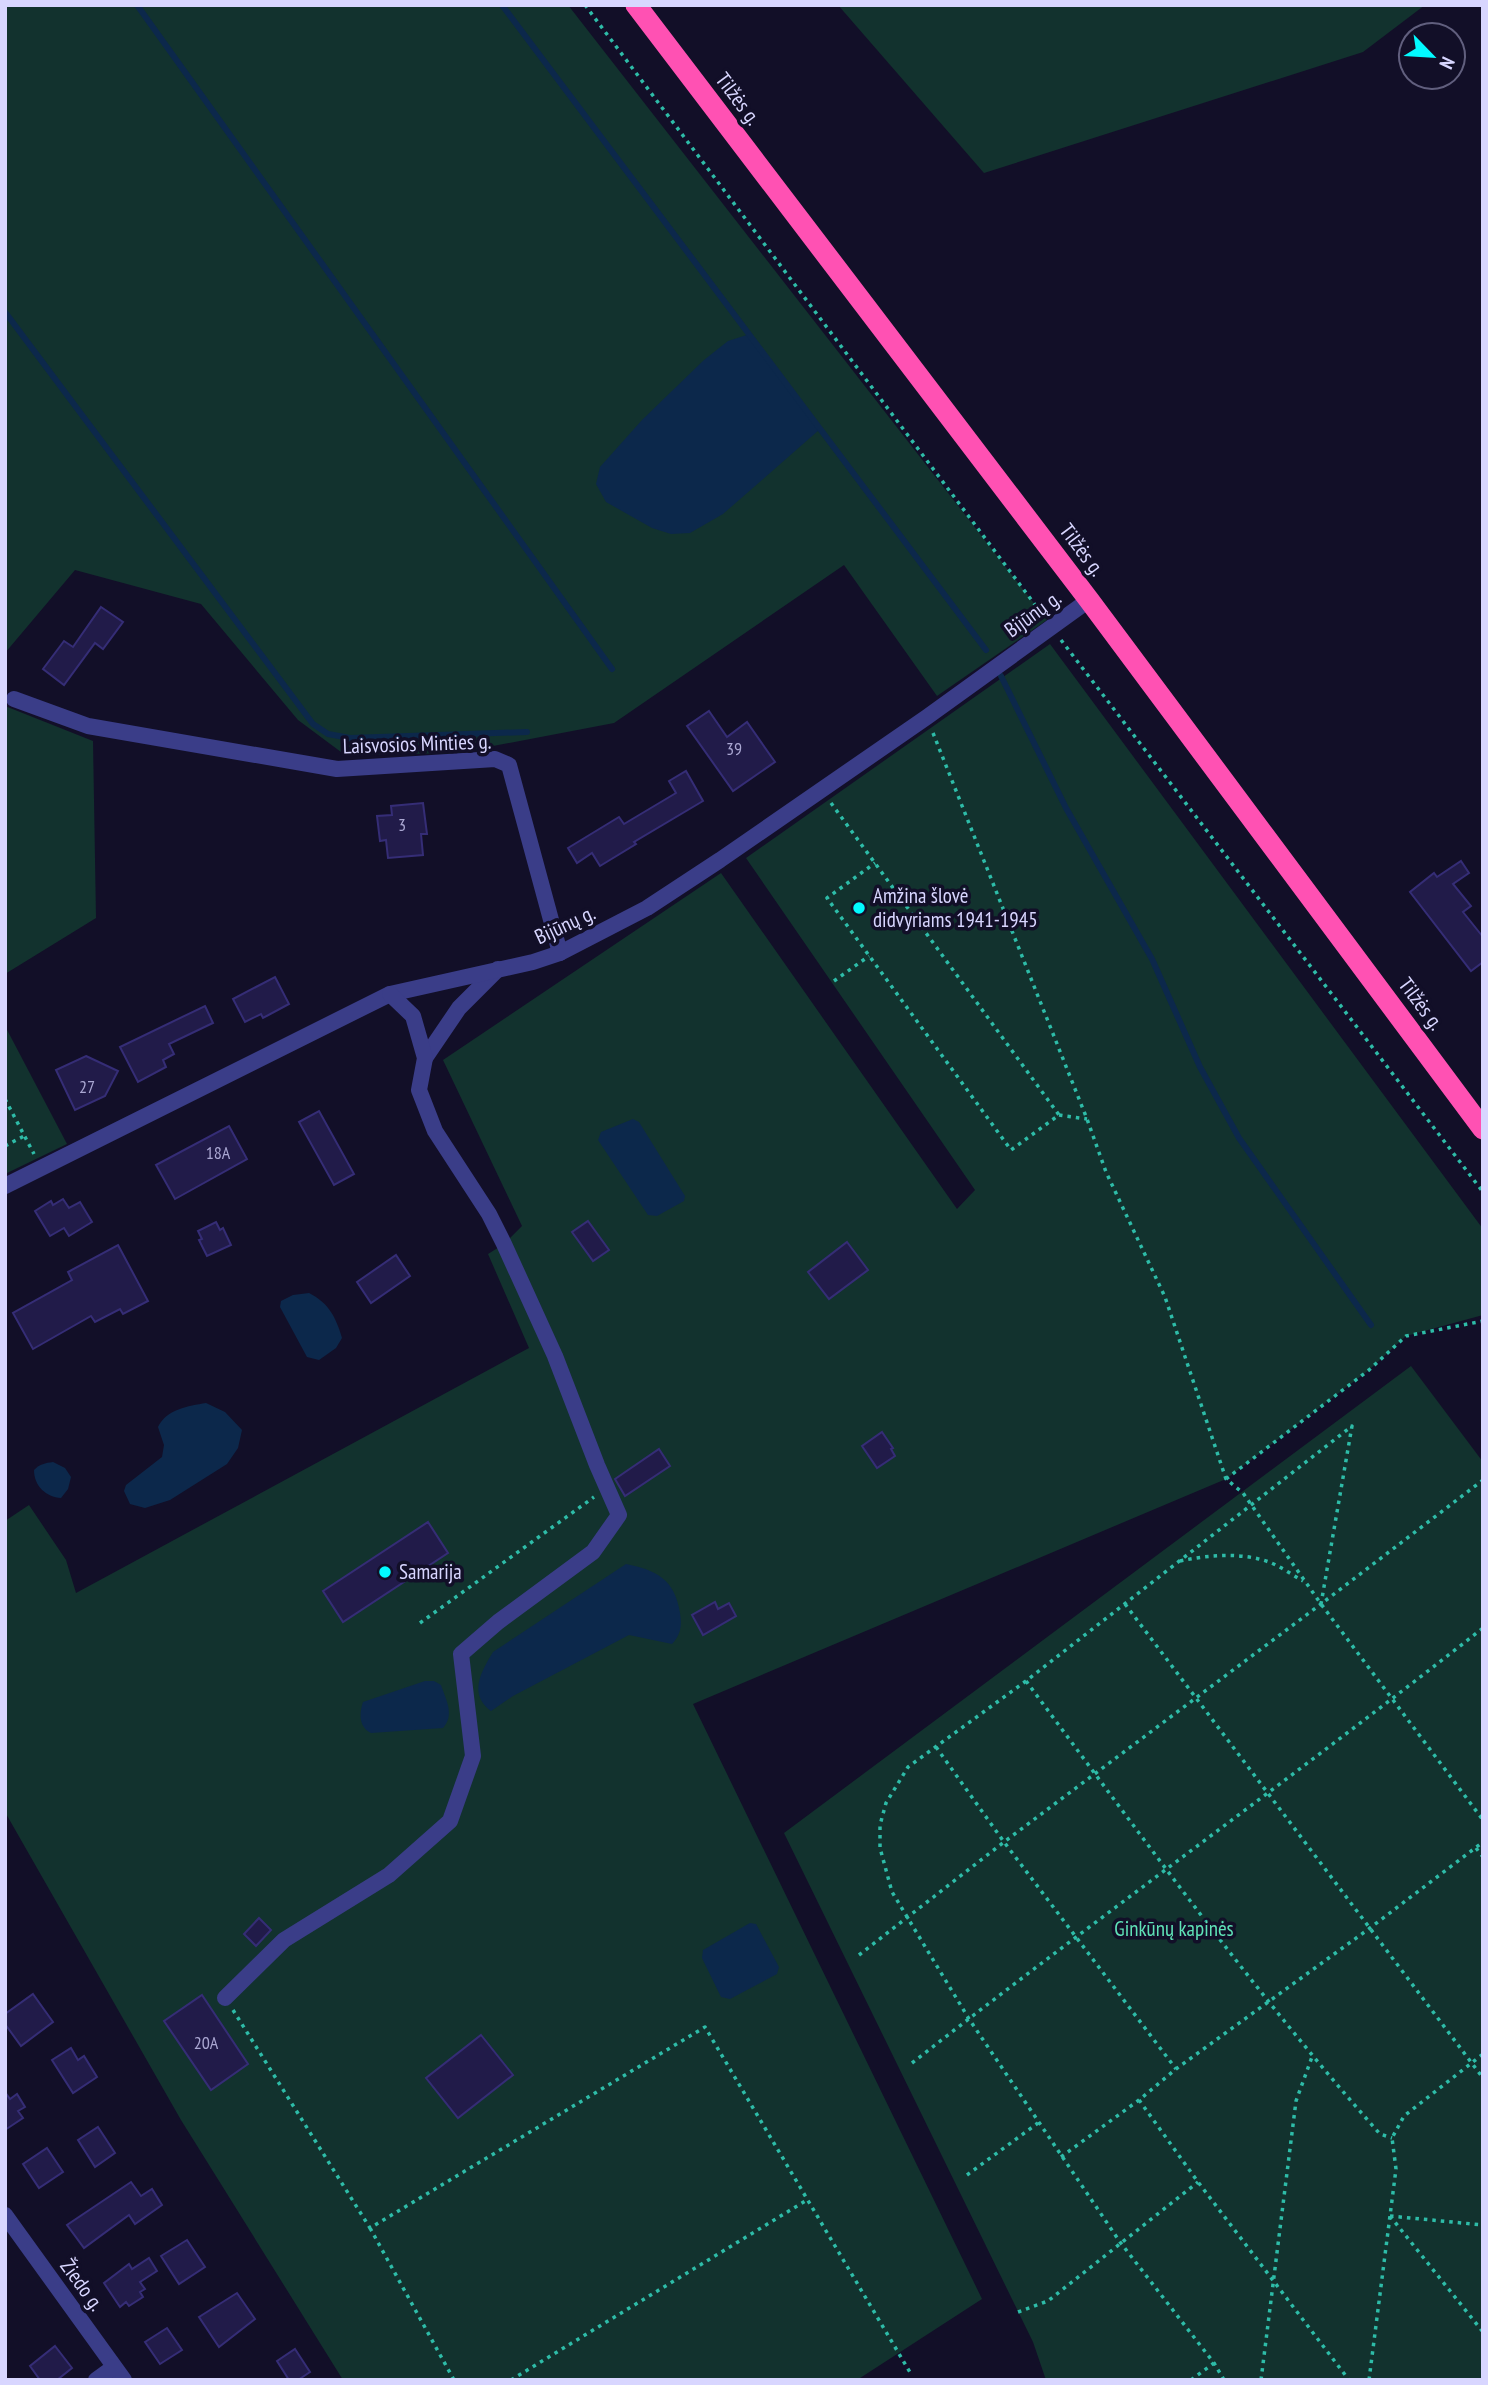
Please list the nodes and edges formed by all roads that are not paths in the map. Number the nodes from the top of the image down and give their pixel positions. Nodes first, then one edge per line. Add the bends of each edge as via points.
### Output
1 (636, 5) edge
2 (1089, 600) junction
3 (14, 699) dead end
4 (560, 953) junction
5 (498, 969) junction
6 (390, 994) junction
7 (425, 1058) junction
8 (1483, 1129) edge
9 (5, 1186) edge
10 (225, 1998) road end
11 (5, 2215) edge
12 (114, 2367) junction
13 (96, 2380) edge
14 (124, 2380) edge

1 - 2 highway, Tilžės g.
2 - 4 street, Bijūnų g. via 647,908
2 - 8 highway, Tilžės g.
3 - 4 street, Laisvosios Minties g. via 88,726 337,769 495,759 509,765
4 - 5 street, Bijūnų g.
5 - 6 street, Bijūnų g.
5 - 7 street via 459,1008
6 - 7 street via 413,1016
6 - 9 street, Bijūnų g.
7 - 10 street via 419,1090 435,1131 504,1244 619,1515 593,1552 461,1654 473,1756 450,1821 389,1875 284,1940
11 - 12 street, Žiedo g.
12 - 13 street
12 - 14 street, Žiedo g.

